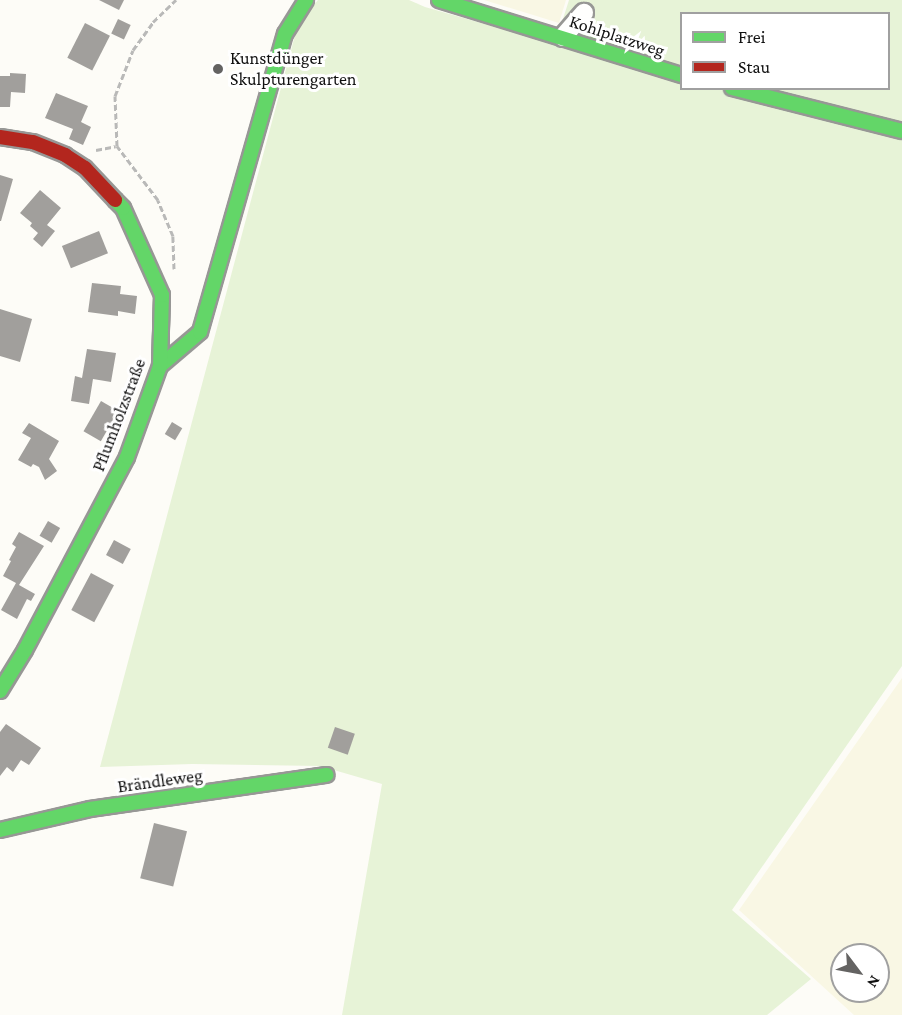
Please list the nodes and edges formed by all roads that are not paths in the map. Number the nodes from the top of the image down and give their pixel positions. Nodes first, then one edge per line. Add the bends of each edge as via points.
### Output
1 (306, 0) edge
2 (439, 0) edge
3 (584, 13) dead end
4 (563, 37) junction
5 (680, 75) edge
6 (740, 90) edge
7 (902, 131) edge
8 (0, 137) edge
9 (160, 366) junction
10 (0, 691) edge
11 (327, 775) dead end
12 (0, 830) edge

1 - 9 street via 285,34 200,332
2 - 4 street, Kohlplatzweg
3 - 4 street
4 - 5 street, Kohlplatzweg
6 - 7 street
8 - 9 street, Pflumholzstraße via 33,141 65,155 85,168 123,208 162,295
9 - 10 street, Pflumholzstraße via 127,457
11 - 12 street, Brändleweg via 90,809

